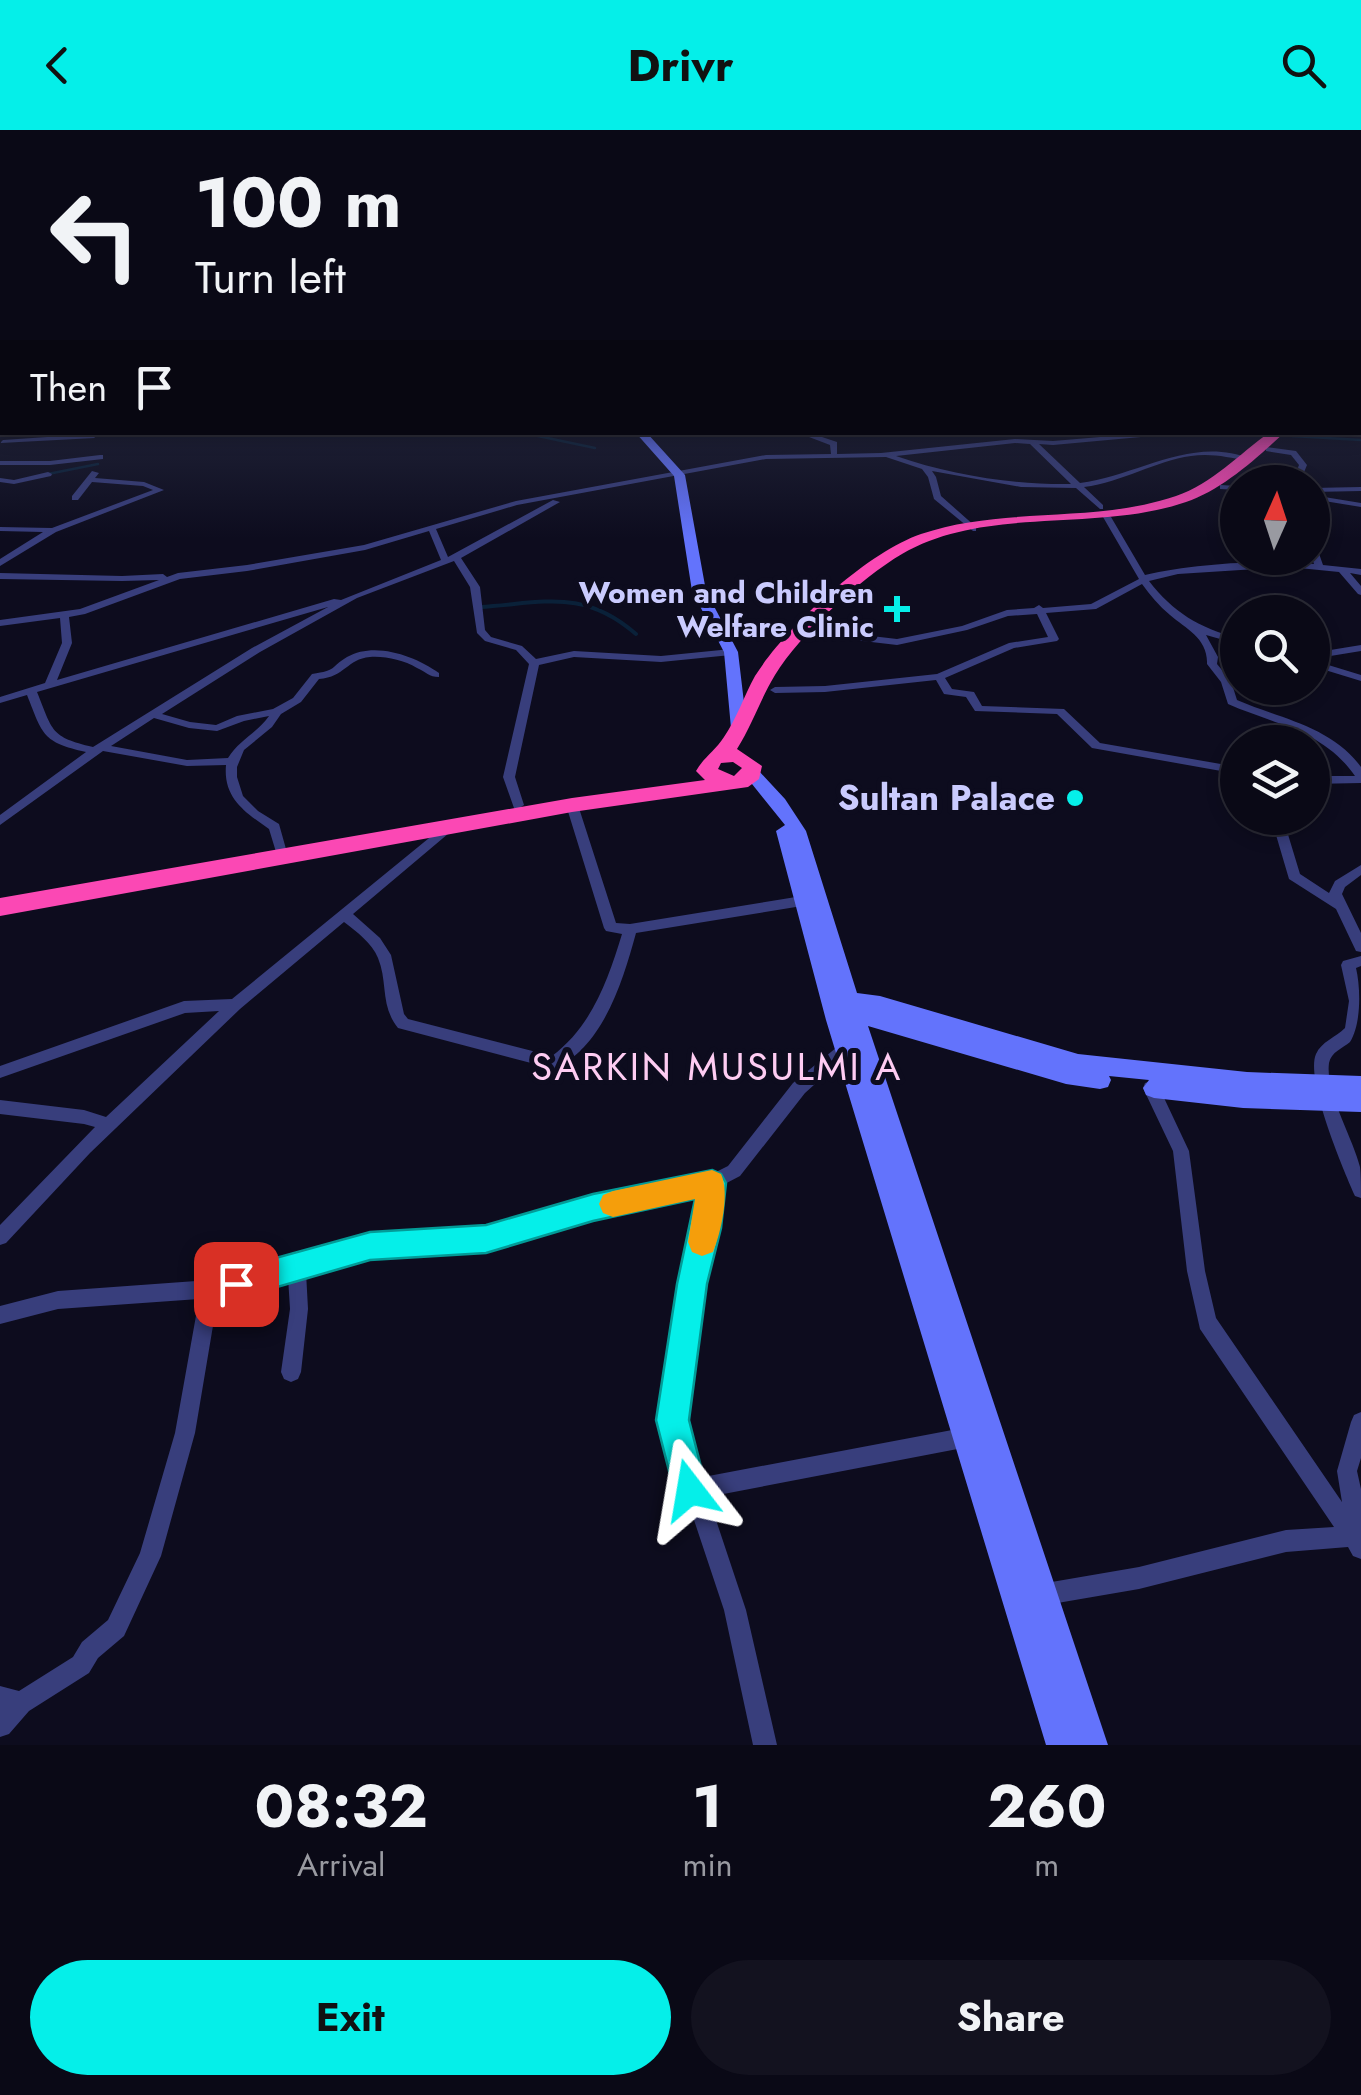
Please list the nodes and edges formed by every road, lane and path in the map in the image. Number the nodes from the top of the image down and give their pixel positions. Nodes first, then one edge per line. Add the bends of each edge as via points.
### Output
1 (643, 435) edge
2 (808, 435) edge
3 (1010, 435) edge
4 (1031, 435) edge
5 (1177, 435) edge
6 (1185, 435) edge
7 (1275, 435) edge
8 (1286, 435) edge
9 (97, 438) edge
10 (1017, 440) junction
11 (2, 441) edge
12 (1032, 442) junction
13 (1150, 444) edge
14 (1269, 449) junction
15 (1197, 451) junction
16 (834, 453) junction
17 (881, 454) junction
18 (0, 455) edge
19 (1247, 459) junction
20 (0, 463) edge
21 (1253, 465) edge
22 (1303, 465) edge
23 (97, 468) junction
24 (925, 468) junction
25 (48, 474) dead end
26 (679, 474) junction
27 (0, 480) edge
28 (1078, 486) junction
29 (1361, 489) edge
30 (586, 492) junction
31 (1220, 492) edge
32 (1330, 492) edge
33 (75, 498) dead end
34 (1330, 498) edge
35 (1361, 505) edge
36 (1104, 512) junction
37 (430, 527) junction
38 (973, 528) junction
39 (0, 529) edge
40 (53, 530) junction
41 (451, 559) junction
42 (0, 563) edge
43 (1330, 567) edge
44 (1220, 568) edge
45 (1340, 569) junction
46 (1361, 572) edge
47 (0, 576) edge
48 (178, 576) junction
49 (1142, 580) junction
50 (1361, 592) edge
51 (348, 600) junction
52 (1039, 608) junction
53 (64, 615) junction
54 (0, 622) edge
55 (1198, 630) junction
56 (820, 633) junction
57 (1220, 636) edge
58 (1361, 648) edge
59 (732, 652) junction
60 (1330, 655) edge
61 (534, 663) junction
62 (1330, 666) edge
63 (435, 675) dead end
64 (939, 677) junction
65 (1361, 678) edge
66 (50, 685) junction
67 (775, 690) junction
68 (31, 691) junction
69 (0, 700) edge
70 (276, 712) junction
71 (154, 715) junction
72 (740, 728) junction
73 (100, 749) junction
74 (715, 758) junction
75 (230, 761) junction
76 (1220, 769) edge
77 (741, 775) junction
78 (1361, 777) edge
79 (1330, 779) edge
80 (518, 805) junction
81 (572, 805) junction
82 (0, 821) edge
83 (449, 828) junction
84 (1282, 835) edge
85 (280, 848) junction
86 (1361, 869) edge
87 (0, 898) edge
88 (802, 901) junction
89 (1337, 905) junction
90 (0, 907) edge
91 (345, 914) junction
92 (630, 928) junction
93 (1361, 947) edge
94 (1361, 962) edge
95 (234, 1006) junction
96 (844, 1008) junction
97 (846, 1048) junction
98 (0, 1072) edge
99 (1361, 1086) edge
100 (1151, 1088) junction
101 (1328, 1094) junction
102 (1361, 1102) edge
103 (0, 1107) edge
104 (108, 1125) junction
105 (712, 1183) junction
106 (1361, 1190) edge
107 (0, 1238) edge
108 (297, 1266) junction
109 (210, 1289) junction
110 (0, 1315) edge
111 (290, 1372) dead end
112 (1361, 1422) edge
113 (968, 1437) junction
114 (702, 1488) junction
115 (1357, 1542) edge
116 (1040, 1595) junction
117 (10, 1700) edge
118 (0, 1725) edge
119 (765, 1745) edge
120 (1064, 1745) edge
121 (1090, 1745) edge

1 - 26 street
2 - 16 street via 834,444
3 - 10 street
4 - 10 street
5 - 13 street
6 - 15 street
7 - 19 highway
8 - 14 highway
9 - 11 street
9 - 23 street
10 - 12 street
10 - 17 street
11 - 18 street
12 - 13 street
12 - 28 street
13 - 15 street
13 - 28 street via 1114,482
14 - 21 highway
14 - 22 street via 1294,454
15 - 19 street
16 - 17 street
16 - 26 street via 766,457
17 - 24 street
19 - 38 highway via 1174,501
20 - 23 street
23 - 33 street
23 - 40 street via 160,490
24 - 28 street
24 - 38 street via 936,498
25 - 27 street
26 - 30 street
26 - 59 street via 699,592
28 - 36 street
29 - 32 street
30 - 37 street
30 - 41 street via 546,506
31 - 36 highway via 1180,506
34 - 35 street
36 - 49 street
36 - 56 highway via 918,547
37 - 41 street
37 - 48 street via 364,547
38 - 72 highway via 914,543 881,563 777,660
39 - 40 street
40 - 42 street
41 - 51 street
41 - 61 street via 475,587 480,632 519,648
43 - 45 street
44 - 49 street
45 - 46 street
45 - 50 street
47 - 48 street via 94,582
48 - 53 street
49 - 52 street via 1093,607
49 - 55 street via 1170,615
51 - 66 street
51 - 71 street
52 - 56 street via 897,642
52 - 64 street via 1055,636 1051,640 1012,645
53 - 54 street
53 - 66 street via 68,644
55 - 57 street
55 - 78 street via 1232,702 1326,736 1343,748
56 - 67 highway
58 - 60 street
59 - 61 street via 661,659 574,654
59 - 72 street
61 - 80 street via 509,777
62 - 65 street
63 - 70 street via 403,656 358,656 332,676 316,676 297,700
64 - 67 street
64 - 76 street via 946,690 970,694 979,709 1056,709 1096,746
66 - 68 street
67 - 77 highway
68 - 69 street
68 - 73 street via 52,740
70 - 71 street via 218,728
70 - 75 street
71 - 73 street
72 - 74 highway
73 - 75 street via 187,763
73 - 82 street
74 - 77 highway via 737,756
74 - 77 highway via 706,772
74 - 80 highway via 638,784
75 - 85 street via 234,790 252,813 275,827
77 - 81 highway
77 - 88 street via 780,820
77 - 96 street via 783,804 800,833
78 - 79 street
80 - 85 highway
81 - 83 highway
81 - 92 street via 607,922
83 - 90 highway
83 - 91 street
84 - 89 street via 1294,876
85 - 87 highway
86 - 89 street via 1335,890
88 - 92 street
88 - 96 street
89 - 93 street
91 - 92 street via 387,961 394,1013 402,1024 554,1063 576,1049 595,1018 620,968
91 - 95 street
94 - 101 street via 1348,966 1356,1001 1352,1030 1322,1057
95 - 98 street via 184,1007
95 - 104 street
96 - 97 street
96 - 100 street via 1066,1075
96 - 101 street via 880,1004 1078,1063
96 - 116 street
97 - 105 street via 799,1088 734,1171
97 - 113 street
99 - 101 street
100 - 101 street
100 - 115 street via 1182,1151 1207,1322
101 - 102 street
101 - 106 street
103 - 104 street
104 - 107 street
105 - 108 street via 486,1239 370,1246
105 - 114 street via 673,1420 690,1490
108 - 109 street
108 - 111 street
109 - 110 street via 58,1300
109 - 117 street via 185,1433 150,1556 116,1628 81,1665
112 - 115 street via 1347,1470
113 - 114 street
113 - 120 street
114 - 119 street via 702,1514 735,1610
115 - 116 street via 1286,1541
116 - 121 street
117 - 118 street

